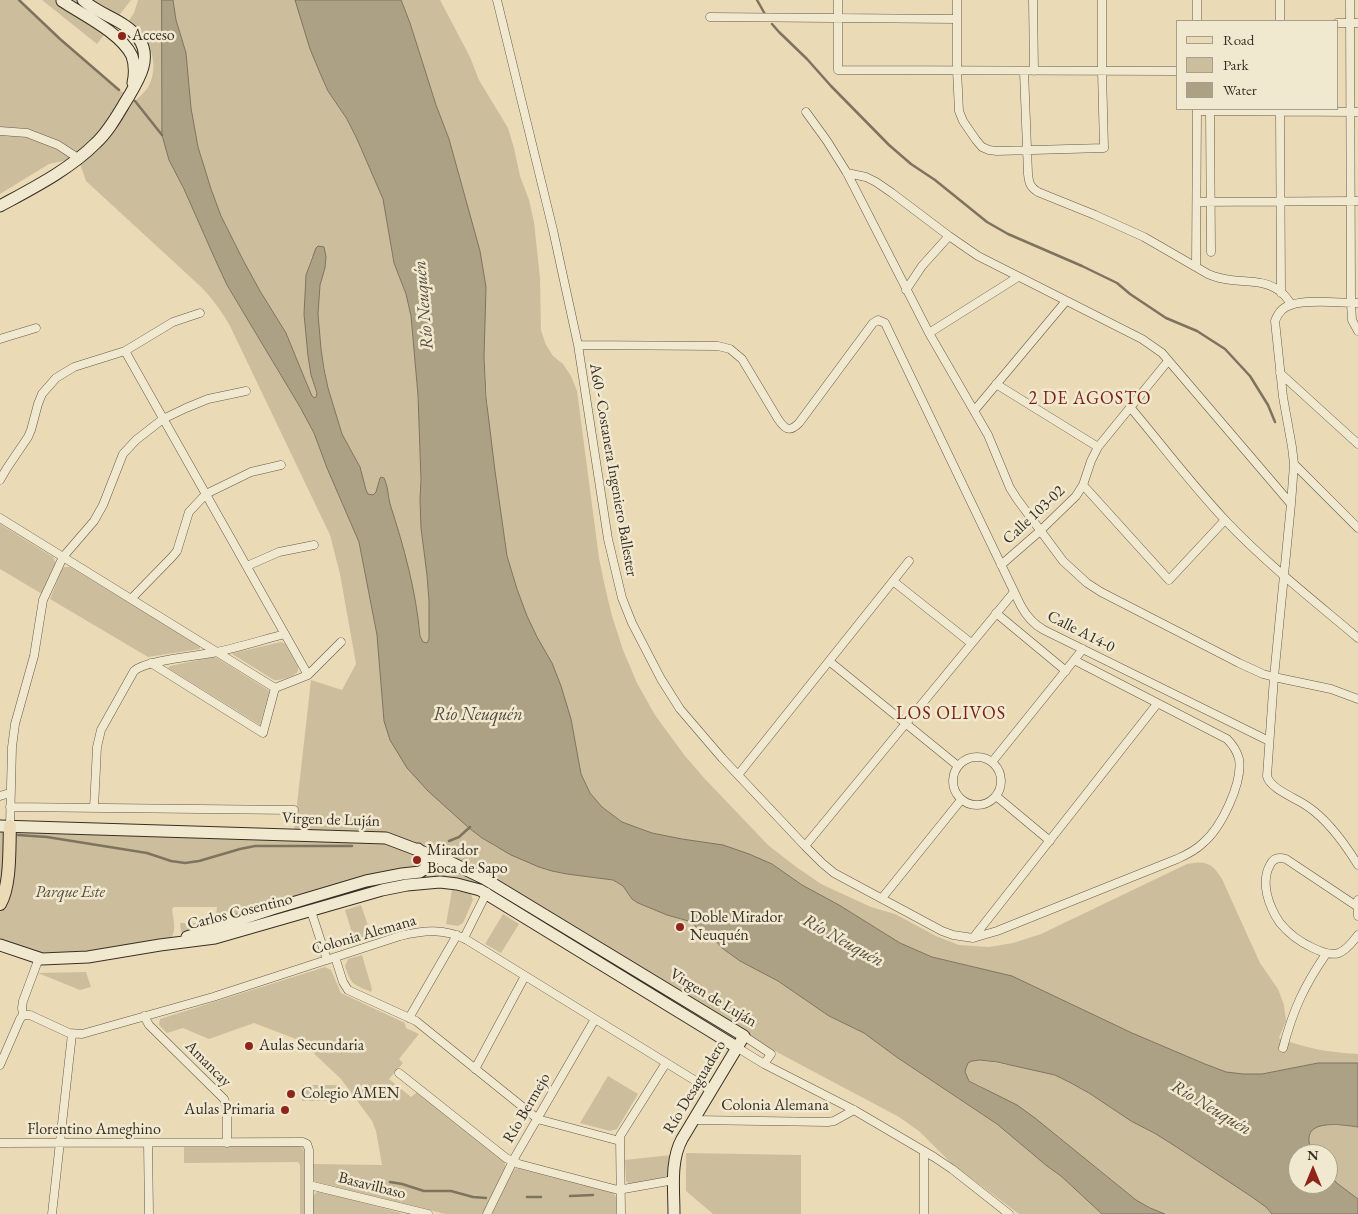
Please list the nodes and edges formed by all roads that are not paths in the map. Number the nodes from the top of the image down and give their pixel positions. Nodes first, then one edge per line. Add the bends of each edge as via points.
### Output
1 (65, 0) edge
2 (83, 0) edge
3 (497, 0) edge
4 (838, 0) edge
5 (957, 0) edge
6 (1033, 0) edge
7 (1102, 0) edge
8 (1197, 0) edge
9 (1280, 0) edge
10 (1350, 0) edge
11 (710, 17) dead end
12 (838, 18) junction
13 (957, 19) junction
14 (1197, 20) edge
15 (1280, 20) edge
16 (1338, 23) edge
17 (1354, 23) edge
18 (957, 70) junction
19 (1024, 71) junction
20 (1034, 71) junction
21 (1102, 71) junction
22 (1176, 71) edge
23 (129, 97) junction
24 (1197, 110) edge
25 (1210, 110) edge
26 (1280, 111) junction
27 (806, 112) dead end
28 (1354, 112) edge
29 (0, 131) edge
30 (1027, 150) junction
31 (78, 158) junction
32 (847, 173) junction
33 (1197, 202) junction
34 (1210, 202) junction
35 (1281, 202) junction
36 (1354, 202) edge
37 (0, 206) edge
38 (949, 236) junction
39 (1211, 252) dead end
40 (1196, 267) junction
41 (1018, 277) junction
42 (906, 290) junction
43 (1282, 293) junction
44 (1066, 300) junction
45 (1354, 303) edge
46 (1291, 304) junction
47 (200, 313) dead end
48 (36, 328) dead end
49 (1358, 331) edge
50 (929, 333) junction
51 (0, 339) edge
52 (578, 345) junction
53 (125, 351) junction
54 (1168, 361) junction
55 (1280, 373) junction
56 (996, 384) junction
57 (246, 391) dead end
58 (1130, 407) junction
59 (974, 411) junction
60 (163, 419) junction
61 (1358, 444) edge
62 (1098, 447) junction
63 (1294, 464) junction
64 (281, 465) dead end
65 (0, 480) edge
66 (1083, 486) junction
67 (206, 494) junction
68 (1291, 504) junction
69 (0, 518) edge
70 (1225, 520) junction
71 (1358, 528) edge
72 (1040, 531) junction
73 (314, 545) dead end
74 (62, 557) junction
75 (909, 561) dead end
76 (1001, 565) junction
77 (246, 566) junction
78 (1284, 576) junction
79 (893, 581) junction
80 (1014, 592) junction
81 (131, 599) junction
82 (996, 613) junction
83 (285, 634) junction
84 (1358, 638) edge
85 (341, 642) dead end
86 (971, 643) junction
87 (1083, 649) junction
88 (217, 652) junction
89 (1074, 660) junction
90 (829, 661) junction
91 (151, 664) junction
92 (1066, 671) junction
93 (308, 675) junction
94 (1274, 678) junction
95 (275, 688) junction
96 (1358, 699) edge
97 (1157, 704) junction
98 (906, 723) junction
99 (1269, 741) junction
100 (992, 762) junction
101 (958, 766) junction
102 (738, 775) junction
103 (10, 794) junction
104 (0, 796) edge
105 (996, 796) junction
106 (961, 800) junction
107 (10, 807) junction
108 (94, 808) junction
109 (294, 810) dead end
110 (5, 826) edge
111 (1050, 840) junction
112 (805, 846) junction
113 (418, 849) junction
114 (1358, 865) edge
115 (492, 883) junction
116 (486, 894) junction
117 (882, 898) junction
118 (0, 904) edge
119 (1358, 904) edge
120 (311, 911) junction
121 (1358, 916) edge
122 (1358, 935) edge
123 (461, 936) junction
124 (973, 938) junction
125 (0, 945) edge
126 (152, 947) junction
127 (1326, 954) junction
128 (39, 958) junction
129 (331, 959) junction
130 (525, 976) junction
131 (24, 1015) junction
132 (144, 1016) junction
133 (409, 1018) junction
134 (595, 1019) junction
135 (72, 1034) junction
136 (744, 1036) junction
137 (738, 1048) junction
138 (1284, 1048) dead end
139 (666, 1063) junction
140 (764, 1064) junction
141 (0, 1065) edge
142 (475, 1069) junction
143 (399, 1073) dead end
144 (712, 1091) junction
145 (854, 1110) junction
146 (537, 1118) junction
147 (694, 1120) junction
148 (620, 1141) junction
149 (148, 1143) junction
150 (227, 1143) junction
151 (0, 1144) edge
152 (60, 1144) junction
153 (924, 1152) junction
154 (512, 1162) junction
155 (674, 1180) junction
156 (309, 1185) junction
157 (621, 1190) junction
158 (409, 1212) edge
159 (52, 1214) edge
160 (149, 1214) edge
161 (308, 1214) edge
162 (428, 1214) edge
163 (487, 1214) edge
164 (620, 1214) edge
165 (674, 1214) edge
166 (924, 1214) edge
167 (1009, 1214) edge

1 - 23 street via 127,48 135,70
2 - 23 street via 128,28 140,40 144,52 143,69
3 - 52 street, A60 - Costanera Ingeniero Ballester
4 - 12 street
5 - 13 street
6 - 20 street
7 - 21 street
8 - 14 street
9 - 15 street
10 - 17 street
11 - 12 street
12 - 13 street
12 - 18 street via 838,70
13 - 18 street
16 - 17 street
17 - 28 street
18 - 19 street
18 - 30 street via 959,111 966,128 982,147 997,151
19 - 20 street
19 - 30 street
20 - 21 street
21 - 22 street
21 - 30 street via 1104,148
23 - 31 street via 97,142
24 - 25 street
24 - 33 street
25 - 26 street
25 - 34 street
26 - 28 street
26 - 35 street
27 - 32 street
28 - 36 street
29 - 31 street via 27,134 58,145
30 - 40 street via 1029,181 1033,189 1144,237
31 - 37 street
32 - 38 street via 876,182
32 - 42 street
33 - 34 street
33 - 40 street
34 - 35 street
34 - 39 street
35 - 36 street
35 - 43 street
36 - 45 street
38 - 41 street
38 - 42 street
40 - 43 street via 1219,278 1263,282
41 - 44 street
41 - 50 street
42 - 50 street
43 - 46 street
44 - 54 street via 1142,339
44 - 56 street
45 - 46 street
45 - 49 street via 1352,320
46 - 55 street via 1280,311 1275,321
47 - 53 street via 173,322
48 - 51 street
50 - 59 street
52 - 76 street, Calle A14-0 via 718,346 730,349 742,359 783,427 789,429 799,423 873,323 878,320 885,322
52 - 102 street, A60 - Costanera Ingeniero Ballester via 608,540 622,598 632,623 680,709
53 - 60 street
53 - 65 street via 74,367 48,386 38,404 28,437
54 - 58 street, Calle 103-02
54 - 68 street
55 - 61 street
55 - 63 street
56 - 59 street
56 - 62 street
57 - 60 street via 208,399
58 - 62 street, Calle 103-02
58 - 70 street
59 - 72 street via 1016,499
60 - 67 street
60 - 74 street via 143,433 123,454 94,521
62 - 66 street, Calle 103-02
63 - 68 street
63 - 71 street
64 - 67 street via 251,472
66 - 70 street via 1169,580
66 - 72 street, Calle 103-02
67 - 77 street
67 - 81 street via 189,512 172,558
68 - 78 street
69 - 74 street
70 - 78 street
72 - 76 street, Calle 103-02
72 - 94 street via 1063,561 1087,584
73 - 77 street via 280,552
74 - 81 street
74 - 103 street via 43,600 34,656 15,724
75 - 79 street
76 - 80 street, Calle A14-0
77 - 83 street
78 - 84 street
78 - 94 street
79 - 86 street
79 - 90 street
80 - 82 street
80 - 87 street, Calle A14-0 via 1035,625
81 - 88 street
82 - 86 street
82 - 92 street
83 - 88 street
83 - 93 street
85 - 93 street
86 - 98 street
87 - 89 street
87 - 99 street, Calle A14-0
88 - 91 street
88 - 95 street
89 - 92 street
89 - 97 street
90 - 98 street
90 - 102 street
91 - 95 street via 263,733
91 - 108 street via 134,671 101,730 97,746
92 - 100 street
93 - 95 street
94 - 96 street via 1331,689
94 - 99 street
97 - 111 street
97 - 124 street via 1234,745 1239,760 1235,790 1212,834 1192,852 1177,859
98 - 101 street
98 - 112 street
99 - 114 street via 1268,780 1324,820
100 - 101 street via 976,757
100 - 105 street via 1001,782
101 - 106 street via 953,786
102 - 112 street, A60 - Costanera Ingeniero Ballester
103 - 104 street
103 - 107 street
105 - 106 street via 990,802 975,806
105 - 111 street
106 - 117 street
107 - 108 street
107 - 110 street
108 - 109 street
110 - 113 street, Virgen de Luján via 383,838
110 - 118 main road via 7,887
111 - 124 street
112 - 117 street, A60 - Costanera Ingeniero Ballester via 834,873
113 - 115 street, Virgen de Luján
113 - 126 street via 426,860 426,868 422,872 366,881
115 - 116 street
115 - 136 street, Virgen de Luján
116 - 120 street, Carlos Cosentino via 475,888 434,881 382,890
116 - 123 street
116 - 137 street, Virgen de Luján
117 - 124 street, A60 - Costanera Ingeniero Ballester via 942,931
119 - 121 street
119 - 127 street via 1286,859 1271,862 1266,872 1266,886 1276,917 1293,936
120 - 126 street, Carlos Cosentino via 216,938
120 - 129 street
122 - 127 street via 1345,950
123 - 129 street, Colonia Alemana via 436,930 416,932
123 - 130 street, Colonia Alemana
123 - 133 street
125 - 128 street, Carlos Cosentino
126 - 128 street, Carlos Cosentino via 84,958
127 - 138 street via 1300,999
128 - 131 street via 23,1001
129 - 132 street, Colonia Alemana
129 - 133 street via 348,990
130 - 134 street, Colonia Alemana
130 - 142 street
131 - 135 street
131 - 141 street
132 - 135 street, Colonia Alemana
132 - 150 street, Amancay via 149,1025 224,1099
133 - 142 street
134 - 139 street, Colonia Alemana
134 - 146 street, Río Bermejo
135 - 152 street
136 - 137 street, Río Desaguadero
136 - 140 street, Virgen de Luján via 771,1054
137 - 140 street, Virgen de Luján
137 - 144 street, Río Desaguadero
139 - 144 street, Colonia Alemana
139 - 148 street via 622,1131
140 - 145 street, Virgen de Luján
142 - 146 street
143 - 154 street
144 - 147 street, Río Desaguadero
145 - 147 street, Colonia Alemana via 828,1122
145 - 153 street, Virgen de Luján
146 - 148 street
146 - 154 street, Río Bermejo
147 - 155 street, Río Desaguadero via 677,1150
148 - 157 street
149 - 150 street, Florentino Ameghino
149 - 152 street, Florentino Ameghino
149 - 160 street
150 - 156 street, Florentino Ameghino via 307,1144
151 - 152 street, Florentino Ameghino
152 - 159 street
153 - 166 street
153 - 167 street, Virgen de Luján via 952,1169
154 - 157 street
154 - 163 street, Río Bermejo
155 - 157 street
155 - 165 street, Río Desaguadero
156 - 158 street, Basavilbaso
156 - 161 street
157 - 164 street
158 - 162 street, Basavilbaso

